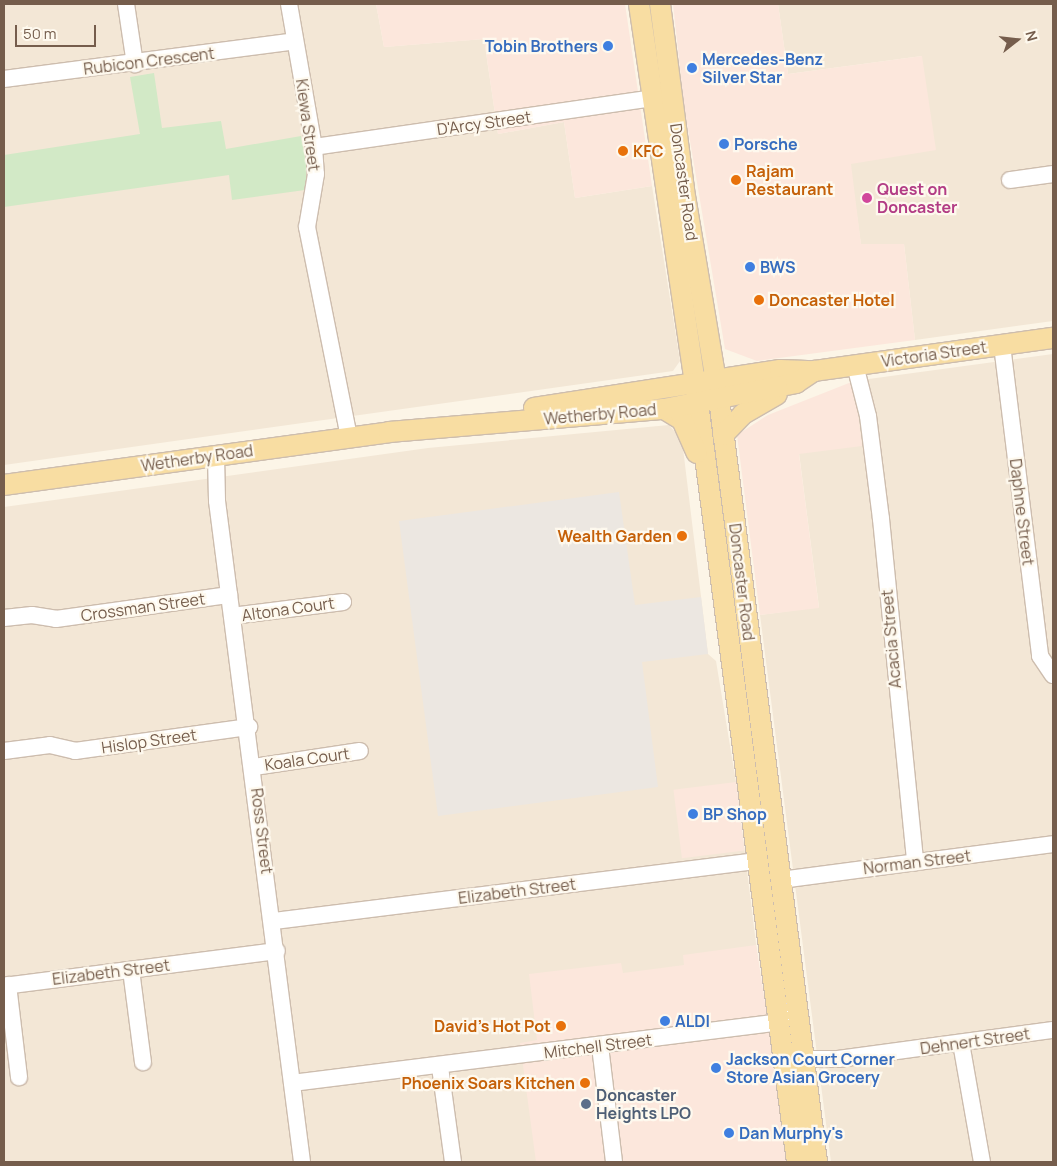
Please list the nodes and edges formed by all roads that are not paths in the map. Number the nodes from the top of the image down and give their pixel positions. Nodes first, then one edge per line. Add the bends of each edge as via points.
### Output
1 (126, 4) edge
2 (289, 4) edge
3 (639, 4) edge
4 (660, 4) edge
5 (295, 41) junction
6 (135, 64) junction
7 (4, 79) edge
8 (653, 98) junction
9 (314, 147) junction
10 (1053, 174) edge
11 (1010, 180) dead end
12 (676, 195) junction
13 (1053, 338) edge
14 (1002, 345) junction
15 (860, 365) junction
16 (814, 371) junction
17 (796, 383) junction
18 (718, 390) junction
19 (697, 394) junction
20 (664, 409) junction
21 (389, 432) junction
22 (723, 435) junction
23 (344, 438) junction
24 (210, 456) junction
25 (708, 482) junction
26 (4, 485) edge
27 (733, 507) junction
28 (721, 588) junction
29 (230, 595) junction
30 (343, 602) dead end
31 (232, 616) junction
32 (4, 618) edge
33 (752, 659) junction
34 (1053, 675) edge
35 (249, 727) junction
36 (360, 751) dead end
37 (4, 752) edge
38 (746, 764) junction
39 (254, 767) junction
40 (1053, 844) edge
41 (759, 861) junction
42 (915, 862) junction
43 (781, 880) junction
44 (783, 900) junction
45 (274, 921) junction
46 (277, 951) junction
47 (131, 970) junction
48 (6, 985) edge
49 (1053, 1030) edge
50 (780, 1031) junction
51 (965, 1042) junction
52 (600, 1046) junction
53 (143, 1062) dead end
54 (804, 1062) junction
55 (440, 1067) junction
56 (19, 1077) dead end
57 (292, 1083) junction
58 (302, 1162) edge
59 (453, 1162) edge
60 (614, 1162) edge
61 (797, 1162) edge
62 (817, 1162) edge
63 (982, 1162) edge

1 - 6 street
2 - 5 street, Kiewa Street
3 - 8 main road, Doncaster Road
4 - 12 main road, Doncaster Road
5 - 6 street, Rubicon Crescent
5 - 9 street, Kiewa Street
6 - 7 street, Rubicon Crescent
8 - 9 street, D'Arcy Street
8 - 12 main road, Doncaster Road
9 - 23 street, Kiewa Street via 316,174 307,227
10 - 11 street
12 - 18 main road, Doncaster Road
12 - 19 main road, Doncaster Road
13 - 14 main road, Victoria Street
14 - 15 main road, Victoria Street
14 - 34 street, Daphne Street via 1040,656
15 - 16 main road, Victoria Street
15 - 42 street, Acacia Street
16 - 17 main road, Victoria Street
16 - 18 main road, Victoria Street via 780,370
17 - 18 main road, Victoria Street
17 - 22 main road via 743,414
18 - 19 main road, Wetherby Road
18 - 22 main road, Doncaster Road
19 - 20 main road, Wetherby Road
19 - 21 main road, Wetherby Road via 468,416
19 - 25 main road, Doncaster Road
20 - 21 main road, Wetherby Road
20 - 25 main road via 682,420 690,431
21 - 23 main road, Wetherby Road
22 - 27 main road, Doncaster Road
23 - 24 main road, Wetherby Road
24 - 26 main road, Wetherby Road
24 - 29 street, Ross Street
25 - 28 main road, Doncaster Road
27 - 28 main road via 726,528 732,584
27 - 33 main road, Doncaster Road
28 - 38 main road, Doncaster Road
29 - 31 street, Ross Street
29 - 32 street, Crossman Street via 56,619 32,615
30 - 31 street, Altona Court
31 - 35 street, Ross Street
33 - 38 main road via 741,667 748,724
33 - 43 main road, Doncaster Road
35 - 37 street, Hislop Street via 75,751 50,744
35 - 39 street, Ross Street
36 - 39 street, Koala Court
38 - 41 main road, Doncaster Road
39 - 45 street, Ross Street
40 - 42 street, Norman Street
41 - 45 street, Elizabeth Street
41 - 50 main road, Doncaster Road
42 - 43 street, Norman Street
43 - 44 main road, Doncaster Road
44 - 50 street via 778,935 787,998
44 - 54 main road, Doncaster Road
45 - 46 street, Ross Street
46 - 47 street, Elizabeth Street
46 - 57 street, Ross Street
47 - 48 street, Elizabeth Street
47 - 53 street
48 - 56 street
49 - 51 street, Dehnert Street
50 - 52 street, Mitchell Street
50 - 54 street
50 - 61 main road, Doncaster Road
51 - 54 street, Dehnert Street
51 - 63 street
52 - 55 street, Mitchell Street
52 - 60 street
54 - 62 main road, Doncaster Road
55 - 57 street, Mitchell Street
55 - 59 street
57 - 58 street, Ross Street

